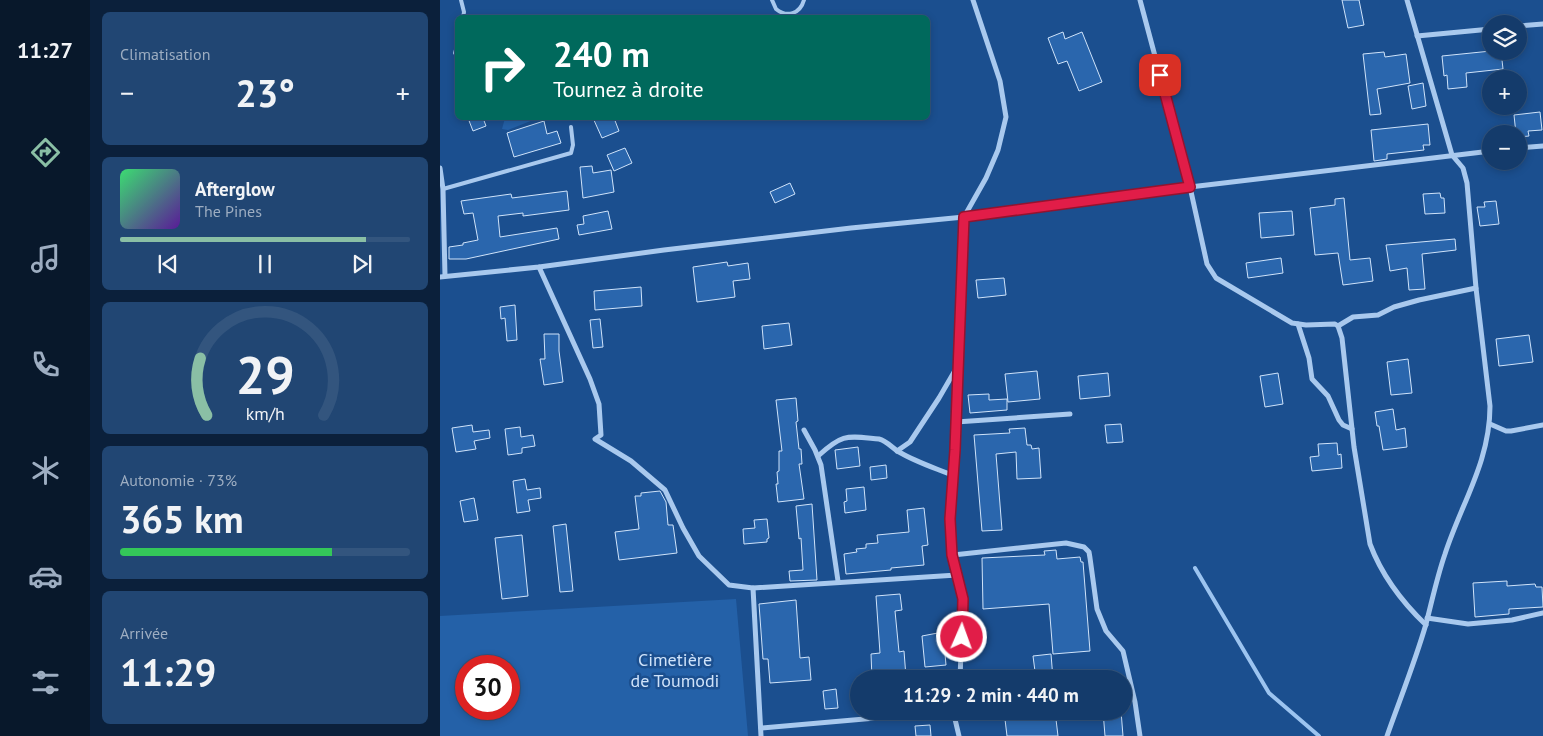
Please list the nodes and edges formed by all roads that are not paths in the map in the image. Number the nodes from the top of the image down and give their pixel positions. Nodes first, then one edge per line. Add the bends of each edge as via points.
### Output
1 (461, 0) edge
2 (772, 0) edge
3 (804, 0) edge
4 (973, 0) edge
5 (1140, 0) edge
6 (1407, 0) edge
7 (464, 15) edge
8 (1543, 24) edge
9 (1527, 25) edge
10 (1482, 30) edge
11 (1417, 36) junction
12 (571, 128) dead end
13 (1543, 146) edge
14 (1527, 147) edge
15 (1482, 152) edge
16 (1452, 155) junction
17 (440, 168) edge
18 (1190, 187) junction
19 (443, 188) junction
20 (964, 217) junction
21 (539, 267) junction
22 (443, 276) edge
23 (1476, 288) junction
24 (1298, 324) junction
25 (1338, 326) junction
26 (958, 366) junction
27 (1070, 414) dead end
28 (956, 422) junction
29 (1490, 424) junction
30 (1543, 426) edge
31 (1352, 429) junction
32 (804, 430) dead end
33 (896, 451) junction
34 (818, 456) junction
35 (954, 476) junction
36 (952, 555) junction
37 (957, 575) junction
38 (838, 581) junction
39 (753, 588) junction
40 (1543, 613) edge
41 (1427, 618) junction
42 (1426, 625) junction
43 (960, 670) edge
44 (853, 720) edge
45 (956, 720) edge
46 (761, 728) junction
47 (761, 736) edge
48 (959, 736) edge
49 (1140, 736) edge
50 (1388, 736) edge

1 - 7 lane
2 - 3 lane via 776,9 786,14 797,12
4 - 20 street via 1000,81 1006,117 998,150
5 - 18 street
6 - 11 street
8 - 9 street
10 - 11 street
11 - 16 street
12 - 19 lane via 571,153
13 - 14 street
15 - 16 street
16 - 18 street
16 - 23 street via 1463,168 1467,183
17 - 19 street
18 - 20 street
18 - 24 street via 1212,274
19 - 22 street
20 - 21 street
20 - 26 street
21 - 22 street
21 - 39 street via 599,404 601,436 595,439 631,461 665,490 699,556 729,585
23 - 25 street via 1419,300 1378,315 1353,316
23 - 29 street
24 - 25 street
24 - 31 street via 1312,379 1328,396 1343,425
25 - 31 street
26 - 28 street
26 - 33 street via 908,444
27 - 28 street
28 - 35 street
29 - 30 street via 1510,431
29 - 41 street via 1469,496 1444,556
31 - 42 street via 1365,518 1375,557 1404,604
32 - 34 street
33 - 34 street via 882,439 852,437 838,439
33 - 35 street
34 - 38 street
35 - 36 street via 950,519
36 - 37 street
36 - 49 street via 1066,543 1084,546 1089,552 1097,609 1106,631 1124,651
37 - 38 street
37 - 43 street via 963,599
38 - 39 street
39 - 46 street
40 - 41 street via 1468,624
41 - 42 street
42 - 50 street
44 - 46 street
45 - 48 street
46 - 47 street

